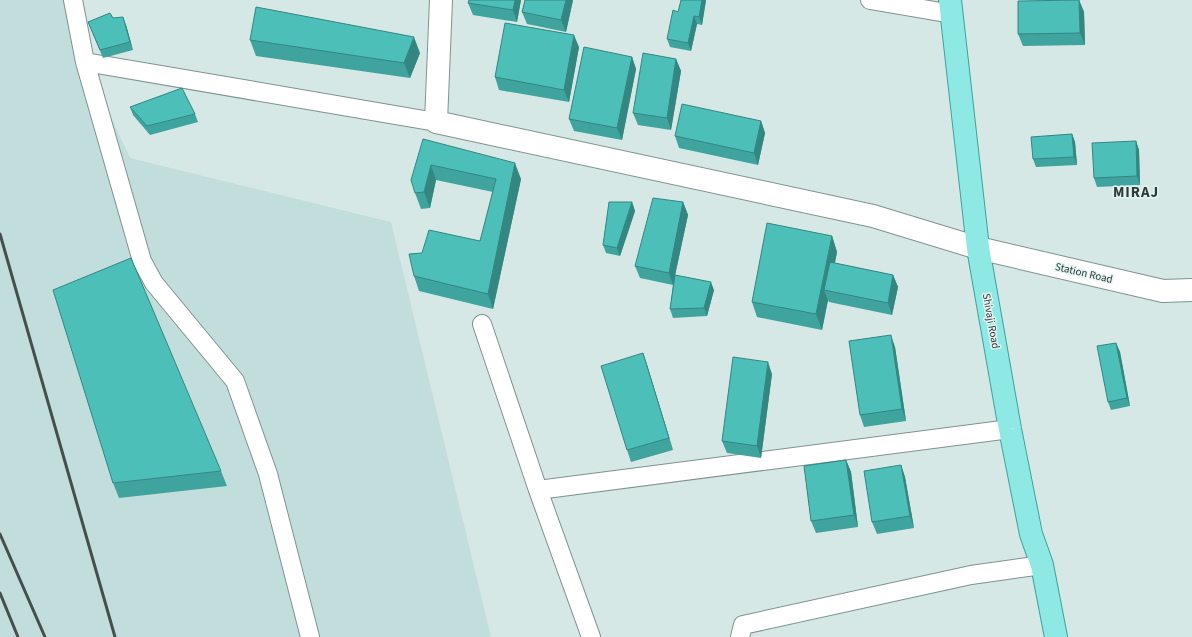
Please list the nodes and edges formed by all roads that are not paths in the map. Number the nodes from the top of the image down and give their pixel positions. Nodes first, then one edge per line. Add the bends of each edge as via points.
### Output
1 (73, 0) edge
2 (441, 0) edge
3 (870, 0) edge
4 (951, 7) edge
5 (85, 62) junction
6 (436, 122) junction
7 (978, 248) junction
8 (1192, 290) edge
9 (482, 324) dead end
10 (1010, 429) junction
11 (538, 490) junction
12 (1042, 565) junction
13 (310, 637) edge
14 (591, 637) edge
15 (740, 637) edge
16 (1056, 637) edge

1 - 5 street
2 - 6 main road
3 - 4 street
4 - 7 main road, Shivaji Road
5 - 6 street
5 - 13 street via 142,261 154,283 234,381 268,474
6 - 7 main road, Station Road via 873,216
7 - 8 main road, Station Road via 1162,291
7 - 10 main road, Shivaji Road
9 - 11 street
10 - 11 street
10 - 12 main road, Shivaji Road via 1031,534
11 - 14 street
12 - 15 street via 971,575 743,625
12 - 16 main road, Shivaji Road

